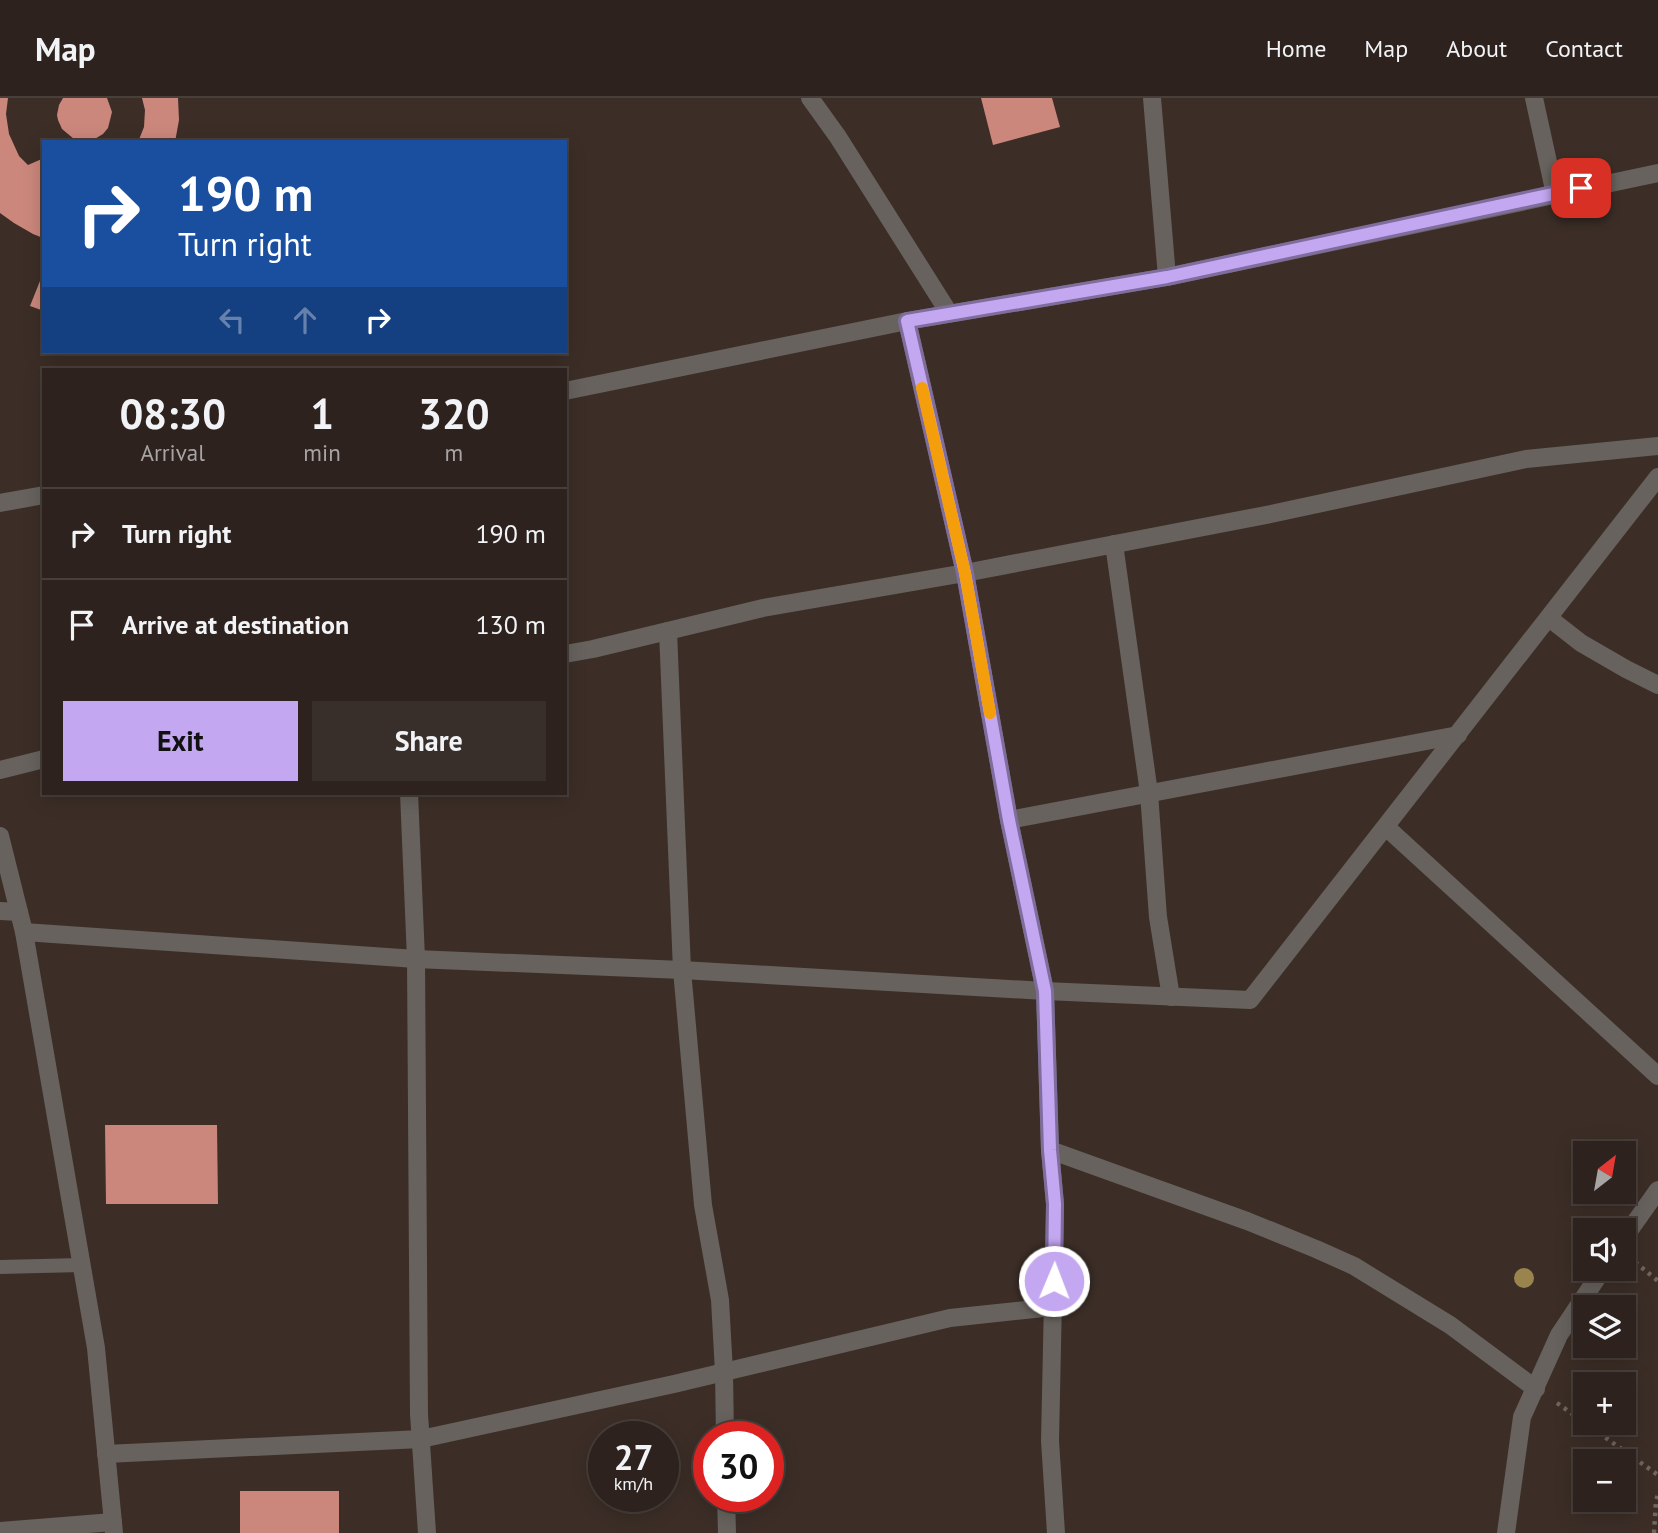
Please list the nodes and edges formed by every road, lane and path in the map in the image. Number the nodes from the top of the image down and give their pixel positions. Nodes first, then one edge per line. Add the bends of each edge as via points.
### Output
1 (810, 98) edge
2 (1152, 98) edge
3 (1534, 98) edge
4 (1658, 173) edge
5 (1555, 194) junction
6 (1167, 277) junction
7 (949, 313) junction
8 (907, 321) junction
9 (567, 391) edge
10 (1658, 446) edge
11 (1658, 477) edge
12 (42, 495) edge
13 (0, 503) edge
14 (1114, 544) junction
15 (965, 573) junction
16 (1549, 618) junction
17 (668, 631) junction
18 (567, 654) edge
19 (1658, 685) edge
20 (1458, 736) junction
21 (42, 760) edge
22 (0, 770) edge
23 (1149, 793) junction
24 (409, 795) edge
25 (1009, 820) junction
26 (1386, 827) junction
27 (0, 836) edge
28 (0, 911) edge
29 (19, 912) junction
30 (24, 932) junction
31 (416, 959) junction
32 (682, 970) junction
33 (1045, 991) junction
34 (1171, 996) junction
35 (1658, 1076) edge
36 (1050, 1150) junction
37 (1658, 1190) edge
38 (1636, 1221) edge
39 (1636, 1263) edge
40 (82, 1265) junction
41 (0, 1267) edge
42 (1596, 1281) edge
43 (1658, 1281) edge
44 (1053, 1307) junction
45 (724, 1372) junction
46 (1536, 1388) junction
47 (725, 1421) edge
48 (421, 1439) junction
49 (106, 1454) junction
50 (1658, 1475) edge
51 (1658, 1494) edge
52 (726, 1512) edge
53 (113, 1528) edge
54 (0, 1531) edge
55 (427, 1533) edge
56 (727, 1533) edge
57 (1056, 1533) edge
58 (1506, 1533) edge
59 (1654, 1533) edge

1 - 7 street
2 - 6 street
3 - 5 street
4 - 5 street
5 - 6 street
6 - 7 street
7 - 8 street
8 - 9 street
8 - 15 street
10 - 14 street via 1526,459
11 - 16 street
12 - 13 street
14 - 15 street
14 - 23 street
15 - 17 street via 763,608
15 - 25 street
16 - 19 street via 1581,643
16 - 20 street
17 - 18 street
17 - 32 street
20 - 23 street
20 - 26 street
21 - 22 street
23 - 25 street
23 - 34 street via 1158,917
24 - 31 street
25 - 33 street
26 - 34 street via 1250,1000
26 - 35 street
27 - 29 street
28 - 29 street
29 - 30 street
30 - 31 street
30 - 40 street
31 - 32 street
31 - 48 street
32 - 33 street
32 - 45 street via 703,1205 720,1300
33 - 34 street
33 - 36 street
36 - 44 street via 1055,1204
36 - 46 street via 1247,1221 1354,1266 1450,1325
37 - 38 street
39 - 43 path
40 - 41 lane
40 - 49 street
42 - 46 street via 1559,1335
44 - 45 street via 950,1318
44 - 57 street via 1050,1441
45 - 47 street
45 - 48 street
46 - 50 path
46 - 58 street via 1522,1417
48 - 49 street
48 - 55 street
49 - 53 street
51 - 59 path
52 - 56 street
53 - 54 street

